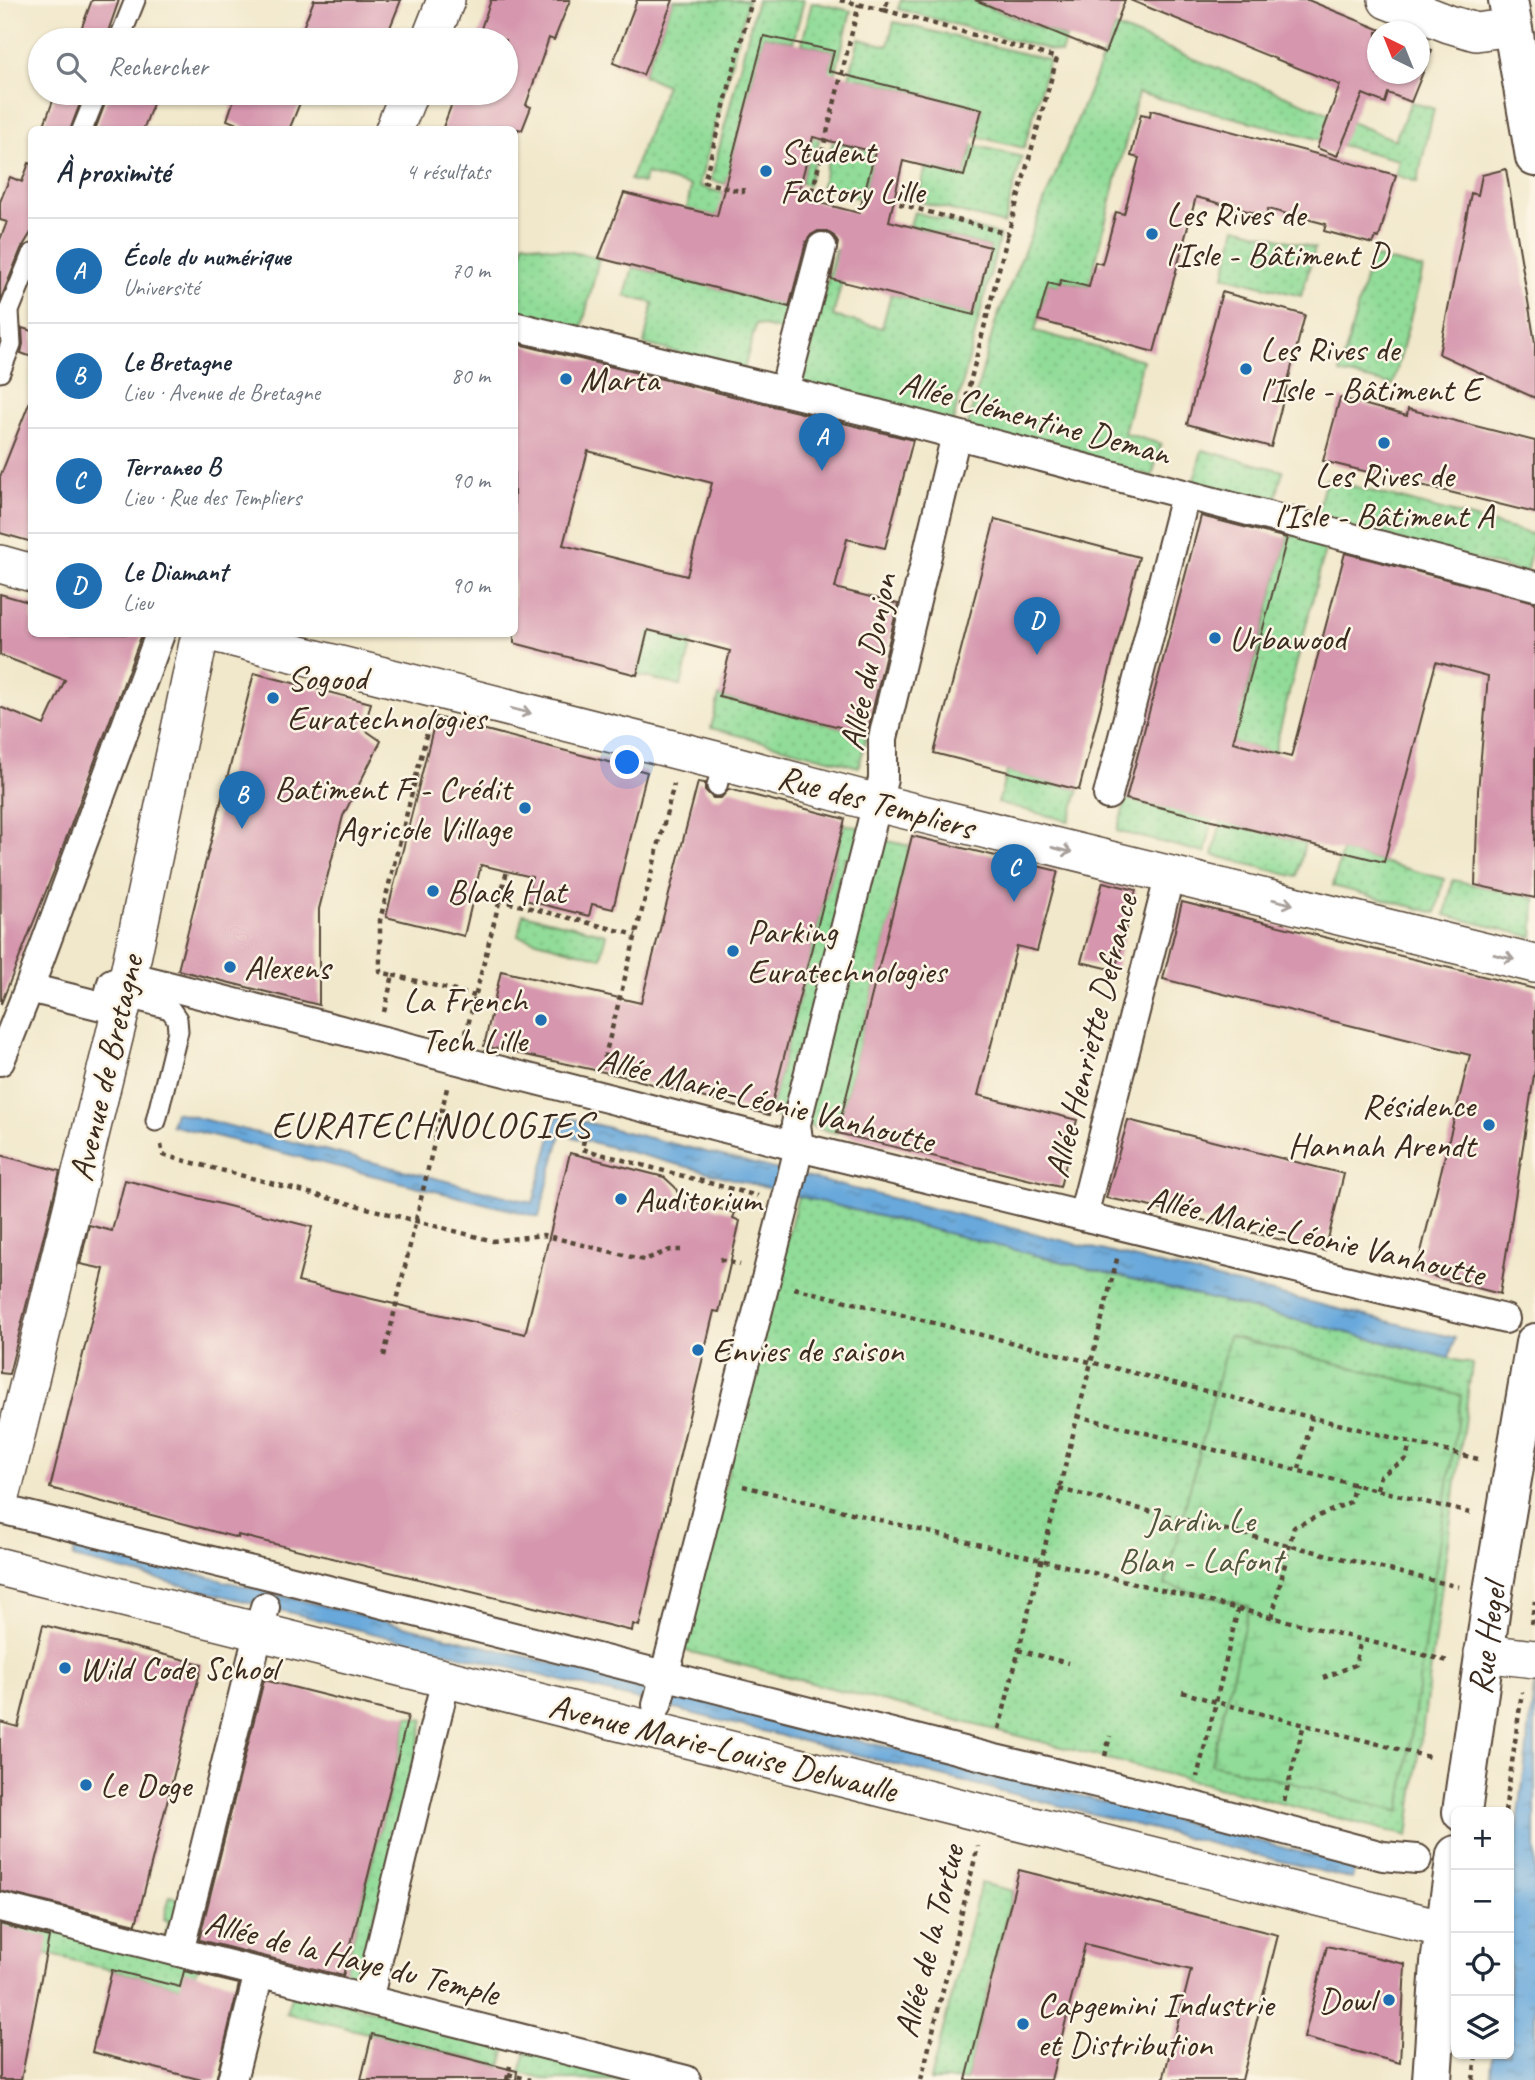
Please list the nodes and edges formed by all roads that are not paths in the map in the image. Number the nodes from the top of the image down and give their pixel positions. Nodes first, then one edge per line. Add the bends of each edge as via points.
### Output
1 (135, 0) edge
2 (446, 0) edge
3 (1387, 0) edge
4 (1510, 13) edge
5 (124, 28) edge
6 (435, 28) edge
7 (92, 105) edge
8 (404, 105) edge
9 (84, 126) edge
10 (396, 126) edge
11 (1535, 157) edge
12 (822, 247) dead end
13 (28, 264) edge
14 (518, 327) edge
15 (0, 372) edge
16 (784, 391) junction
17 (956, 435) junction
18 (1185, 496) junction
19 (0, 564) edge
20 (28, 572) edge
21 (1535, 586) edge
22 (159, 637) edge
23 (199, 637) edge
24 (230, 637) edge
25 (1108, 796) dead end
26 (877, 803) junction
27 (1170, 874) junction
28 (1535, 964) edge
29 (127, 987) junction
30 (29, 988) junction
31 (0, 1061) edge
32 (157, 1114) road end
33 (791, 1179) junction
34 (1083, 1216) junction
35 (1505, 1319) dead end
36 (1535, 1343) edge
37 (0, 1501) edge
38 (0, 1509) edge
39 (0, 1567) edge
40 (262, 1620) junction
41 (1466, 1657) junction
42 (1535, 1659) edge
43 (446, 1679) junction
44 (660, 1691) junction
45 (1462, 1807) edge
46 (1417, 1859) dead end
47 (1454, 1870) edge
48 (0, 1907) edge
49 (1445, 1929) junction
50 (178, 1952) junction
51 (260, 1973) junction
52 (368, 2000) junction
53 (232, 2080) edge
54 (686, 2080) edge
55 (1432, 2080) edge

1 - 5 lane
2 - 6 street
3 - 4 street via 1469,30 1490,31
4 - 11 street
7 - 9 lane
8 - 10 street
12 - 16 street
13 - 15 lane via 9,311 11,344
14 - 16 street, Allée Clémentine Deman
16 - 17 street, Allée Clémentine Deman
17 - 18 street, Allée Clémentine Deman
17 - 26 street, Allée du Donjon via 883,738 883,779
18 - 21 street, Allée Clémentine Deman
18 - 25 street
19 - 20 street
22 - 30 street
23 - 29 street, Avenue de Bretagne
24 -> 26 street, Rue des Templiers via 683,752 720,774
26 -> 27 street, Rue des Templiers
26 - 33 street, Allée du Donjon via 796,1124
27 -> 28 street, Rue des Templiers
27 - 34 street, Allée Henriette Defrance
29 - 30 street via 112,983 106,1007
29 - 32 lane via 170,1009 177,1018 178,1031
29 - 33 street, Allée Marie-Léonie Vanhoutte via 377,1040 595,1096
29 - 37 street, Avenue de Bretagne
30 - 31 street
33 - 34 street, Allée Marie-Léonie Vanhoutte
33 - 44 street, Allée du Donjon
34 - 35 street, Allée Marie-Léonie Vanhoutte
36 - 41 street, Rue Hegel
38 - 44 street, Avenue Marie-Louise Delwaulle via 273,1576
39 - 40 street, Avenue Marie-Louise Delwaulle
40 - 43 street, Avenue Marie-Louise Delwaulle
40 - 50 street
41 - 42 street
41 - 45 street, Rue Hegel
43 - 49 street, Avenue Marie-Louise Delwaulle
43 - 52 street
44 - 46 street, Avenue Marie-Louise Delwaulle via 991,1758 1383,1856
47 - 49 street
48 - 50 street, Allée de la Haye du Temple
49 - 55 street
50 - 51 street, Allée de la Haye du Temple
51 - 52 street, Allée de la Haye du Temple
51 - 53 street
52 - 54 street, Allée de la Haye du Temple

